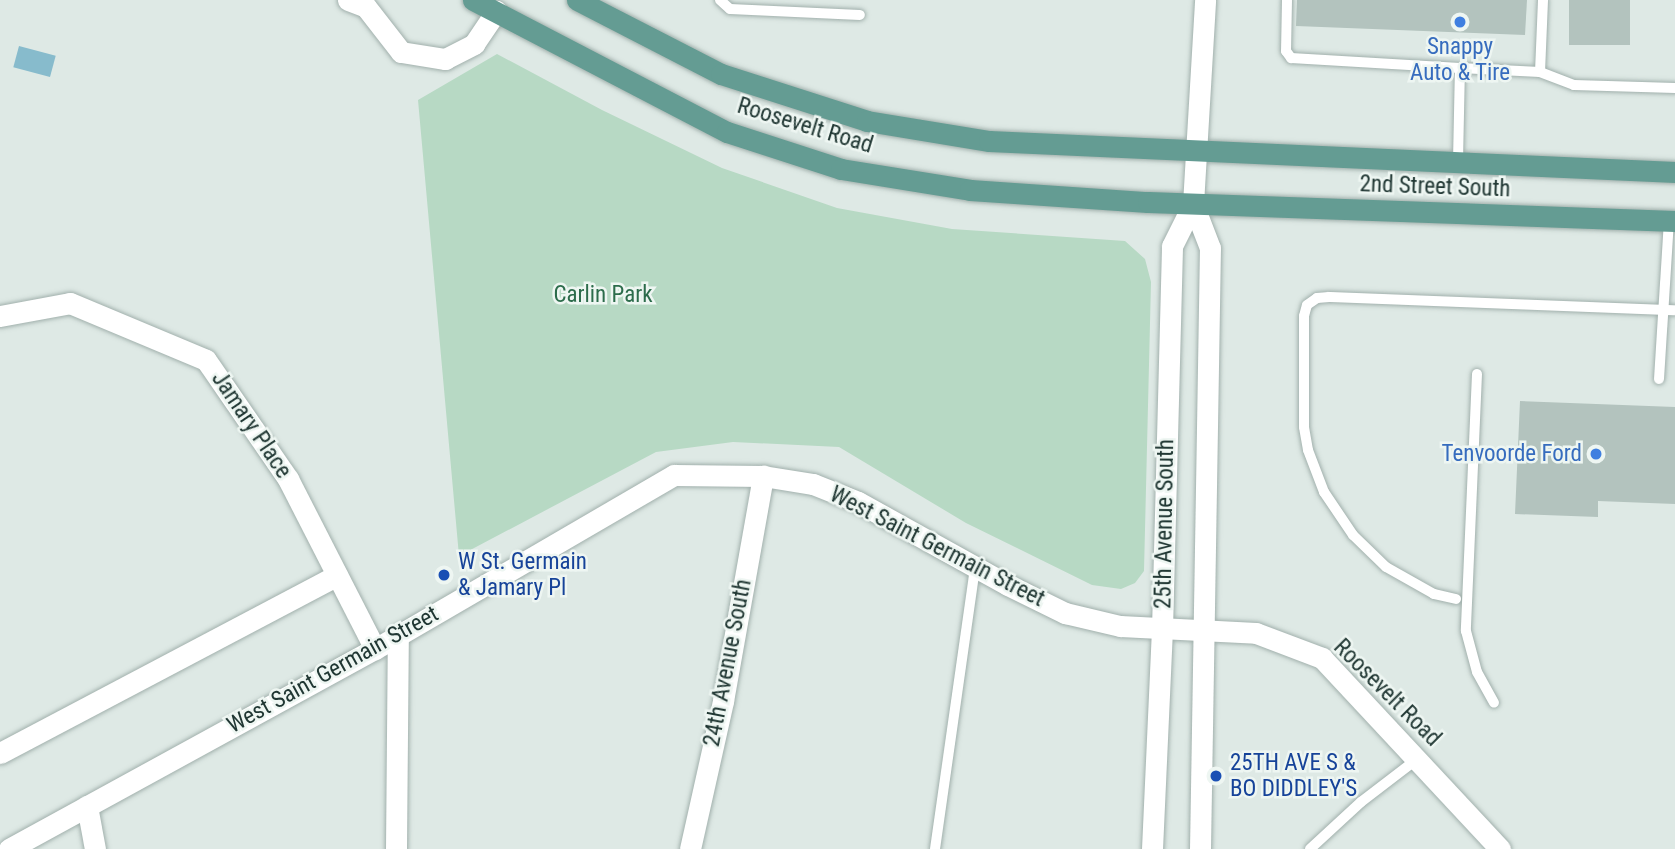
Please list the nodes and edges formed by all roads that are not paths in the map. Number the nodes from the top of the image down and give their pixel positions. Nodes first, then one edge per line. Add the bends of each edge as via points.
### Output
1 (348, 0) edge
2 (473, 0) edge
3 (577, 0) edge
4 (720, 0) edge
5 (1205, 0) edge
6 (1287, 0) edge
7 (1544, 0) edge
8 (496, 11) junction
9 (860, 15) dead end
10 (1460, 68) junction
11 (1540, 72) junction
12 (1675, 88) edge
13 (1195, 149) junction
14 (1458, 161) junction
15 (1675, 172) edge
16 (1193, 204) junction
17 (1672, 221) edge
18 (1669, 310) edge
19 (0, 316) edge
20 (1477, 374) dead end
21 (1659, 379) dead end
22 (763, 476) junction
23 (975, 567) junction
24 (337, 575) junction
25 (1456, 599) dead end
26 (1163, 629) junction
27 (1205, 632) junction
28 (398, 635) junction
29 (375, 649) junction
30 (1494, 703) dead end
31 (0, 753) edge
32 (1416, 760) junction
33 (87, 806) junction
34 (9, 849) edge
35 (95, 849) edge
36 (396, 849) edge
37 (690, 849) edge
38 (935, 849) edge
39 (1152, 849) edge
40 (1200, 849) edge
41 (1310, 849) edge
42 (1500, 849) edge

1 - 8 street via 366,7 401,52 445,59 474,44
2 - 8 main road, Roosevelt Road
3 - 13 main road, Roosevelt Road via 721,74 867,121 989,141
4 - 9 lane via 730,9
5 - 13 street, 25th Avenue South
6 - 10 lane via 1286,51 1291,58
7 - 11 lane
8 - 16 main road, Roosevelt Road via 727,132 841,169 970,190
10 - 11 lane
10 - 14 lane
11 - 12 lane via 1574,85
13 - 14 main road, 2nd Street South
13 - 16 street, 25th Avenue South
14 - 15 main road, 2nd Street South
16 - 17 main road, 2nd Street South
16 - 26 street, 25th Avenue South via 1172,246
16 - 27 street, 25th Avenue South via 1210,248
17 - 18 lane
18 - 21 lane
18 - 25 lane via 1329,297 1307,305 1304,427 1324,492 1353,534 1387,567 1434,594
19 - 24 street, Jamary Place via 70,303 206,360 288,479
20 - 30 lane via 1466,631 1478,672
22 - 23 street, West Saint Germain Street via 813,484 858,502
22 - 28 street, West Saint Germain Street via 674,475
22 - 37 street, 24th Avenue South via 723,701
23 - 26 street, West Saint Germain Street via 1065,612 1119,626
23 - 38 lane
24 - 29 street, Jamary Place
24 - 31 street
26 - 27 street, West Saint Germain Street
26 - 39 street, 25th Avenue South
27 - 32 street, Roosevelt Road via 1256,633 1322,658
27 - 40 street, 25th Avenue South
28 - 29 street, West Saint Germain Street
28 - 36 street
29 - 33 street, West Saint Germain Street
32 - 41 lane
32 - 42 street, Roosevelt Road
33 - 34 street, West Saint Germain Street
33 - 35 street

